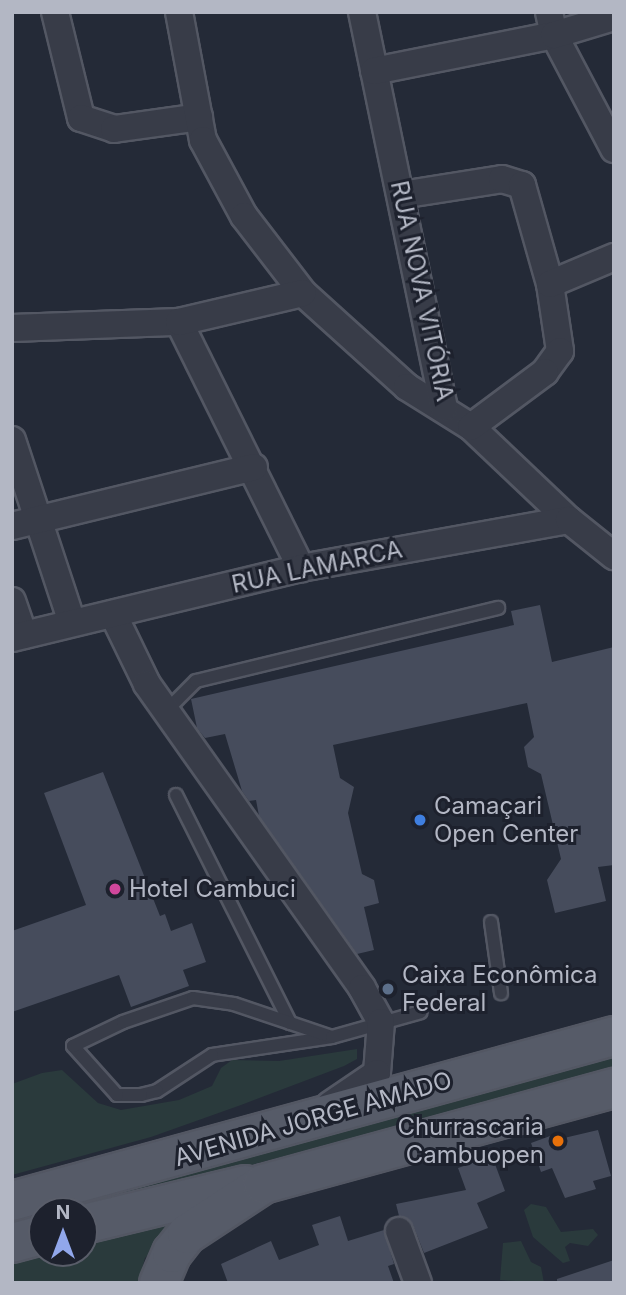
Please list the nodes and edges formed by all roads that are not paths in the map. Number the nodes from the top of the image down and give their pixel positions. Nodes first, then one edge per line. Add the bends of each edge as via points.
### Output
1 (55, 12) edge
2 (179, 12) edge
3 (362, 12) edge
4 (614, 17) edge
5 (551, 23) edge
6 (373, 71) junction
7 (199, 117) junction
8 (614, 149) edge
9 (401, 195) junction
10 (614, 257) edge
11 (550, 284) junction
12 (303, 293) junction
13 (179, 322) junction
14 (12, 328) edge
15 (444, 408) junction
16 (471, 427) junction
17 (12, 440) edge
18 (254, 467) junction
19 (569, 520) junction
20 (25, 523) edge
21 (614, 556) edge
22 (301, 568) junction
23 (12, 601) edge
24 (498, 608) dead end
25 (113, 614) junction
26 (72, 622) junction
27 (18, 637) edge
28 (166, 711) junction
29 (176, 795) dead end
30 (491, 922) dead end
31 (501, 993) dead end
32 (421, 1012) dead end
33 (614, 1022) edge
34 (290, 1023) junction
35 (381, 1023) junction
36 (614, 1036) edge
37 (332, 1037) junction
38 (614, 1088) edge
39 (379, 1100) junction
40 (308, 1120) junction
41 (263, 1184) junction
42 (12, 1201) edge
43 (98, 1220) edge
44 (399, 1231) dead end
45 (159, 1283) edge
46 (418, 1283) edge

1 - 7 street via 81,118 114,129
2 - 7 street
3 - 6 street, RUA NOVA VITÓRIA
4 - 5 street
5 - 6 street
5 - 8 street
6 - 9 street, RUA NOVA VITÓRIA
7 - 12 street via 221,179
9 - 11 street via 492,180 517,181
9 - 15 street, RUA NOVA VITÓRIA
10 - 11 street
11 - 16 street via 558,360
12 - 13 street
12 - 15 street via 407,387
13 - 14 street
13 - 18 street
15 - 16 street, RUA NOVA VITÓRIA
16 - 19 street, RUA NOVA VITÓRIA
17 - 20 street
18 - 20 street
18 - 22 street
19 - 21 street
19 - 22 street, RUA LAMARCA
20 - 26 street
22 - 25 street, RUA LAMARCA
23 - 27 street
24 - 28 lane via 196,681
25 - 26 street, RUA LAMARCA
25 - 28 street via 147,684
26 - 27 street, RUA LAMARCA
28 - 35 street via 362,988
29 - 34 lane
30 - 31 lane
32 - 35 lane
33 - 39 main road via 437,1074
34 - 37 lane
34 - 37 lane via 234,1004 194,998 123,1022 72,1046 117,1096 141,1096 157,1091 212,1055
35 - 37 lane
35 - 40 street via 377,1073
36 - 39 main road, AVENIDA JORGE AMADO
38 - 41 main road, AVENIDA JORGE AMADO
39 - 40 main road, AVENIDA JORGE AMADO
40 - 42 main road, AVENIDA JORGE AMADO
41 - 43 main road via 230,1185
41 - 45 main road, AVENIDA JORGE AMADO via 187,1234 172,1253
44 - 46 street

